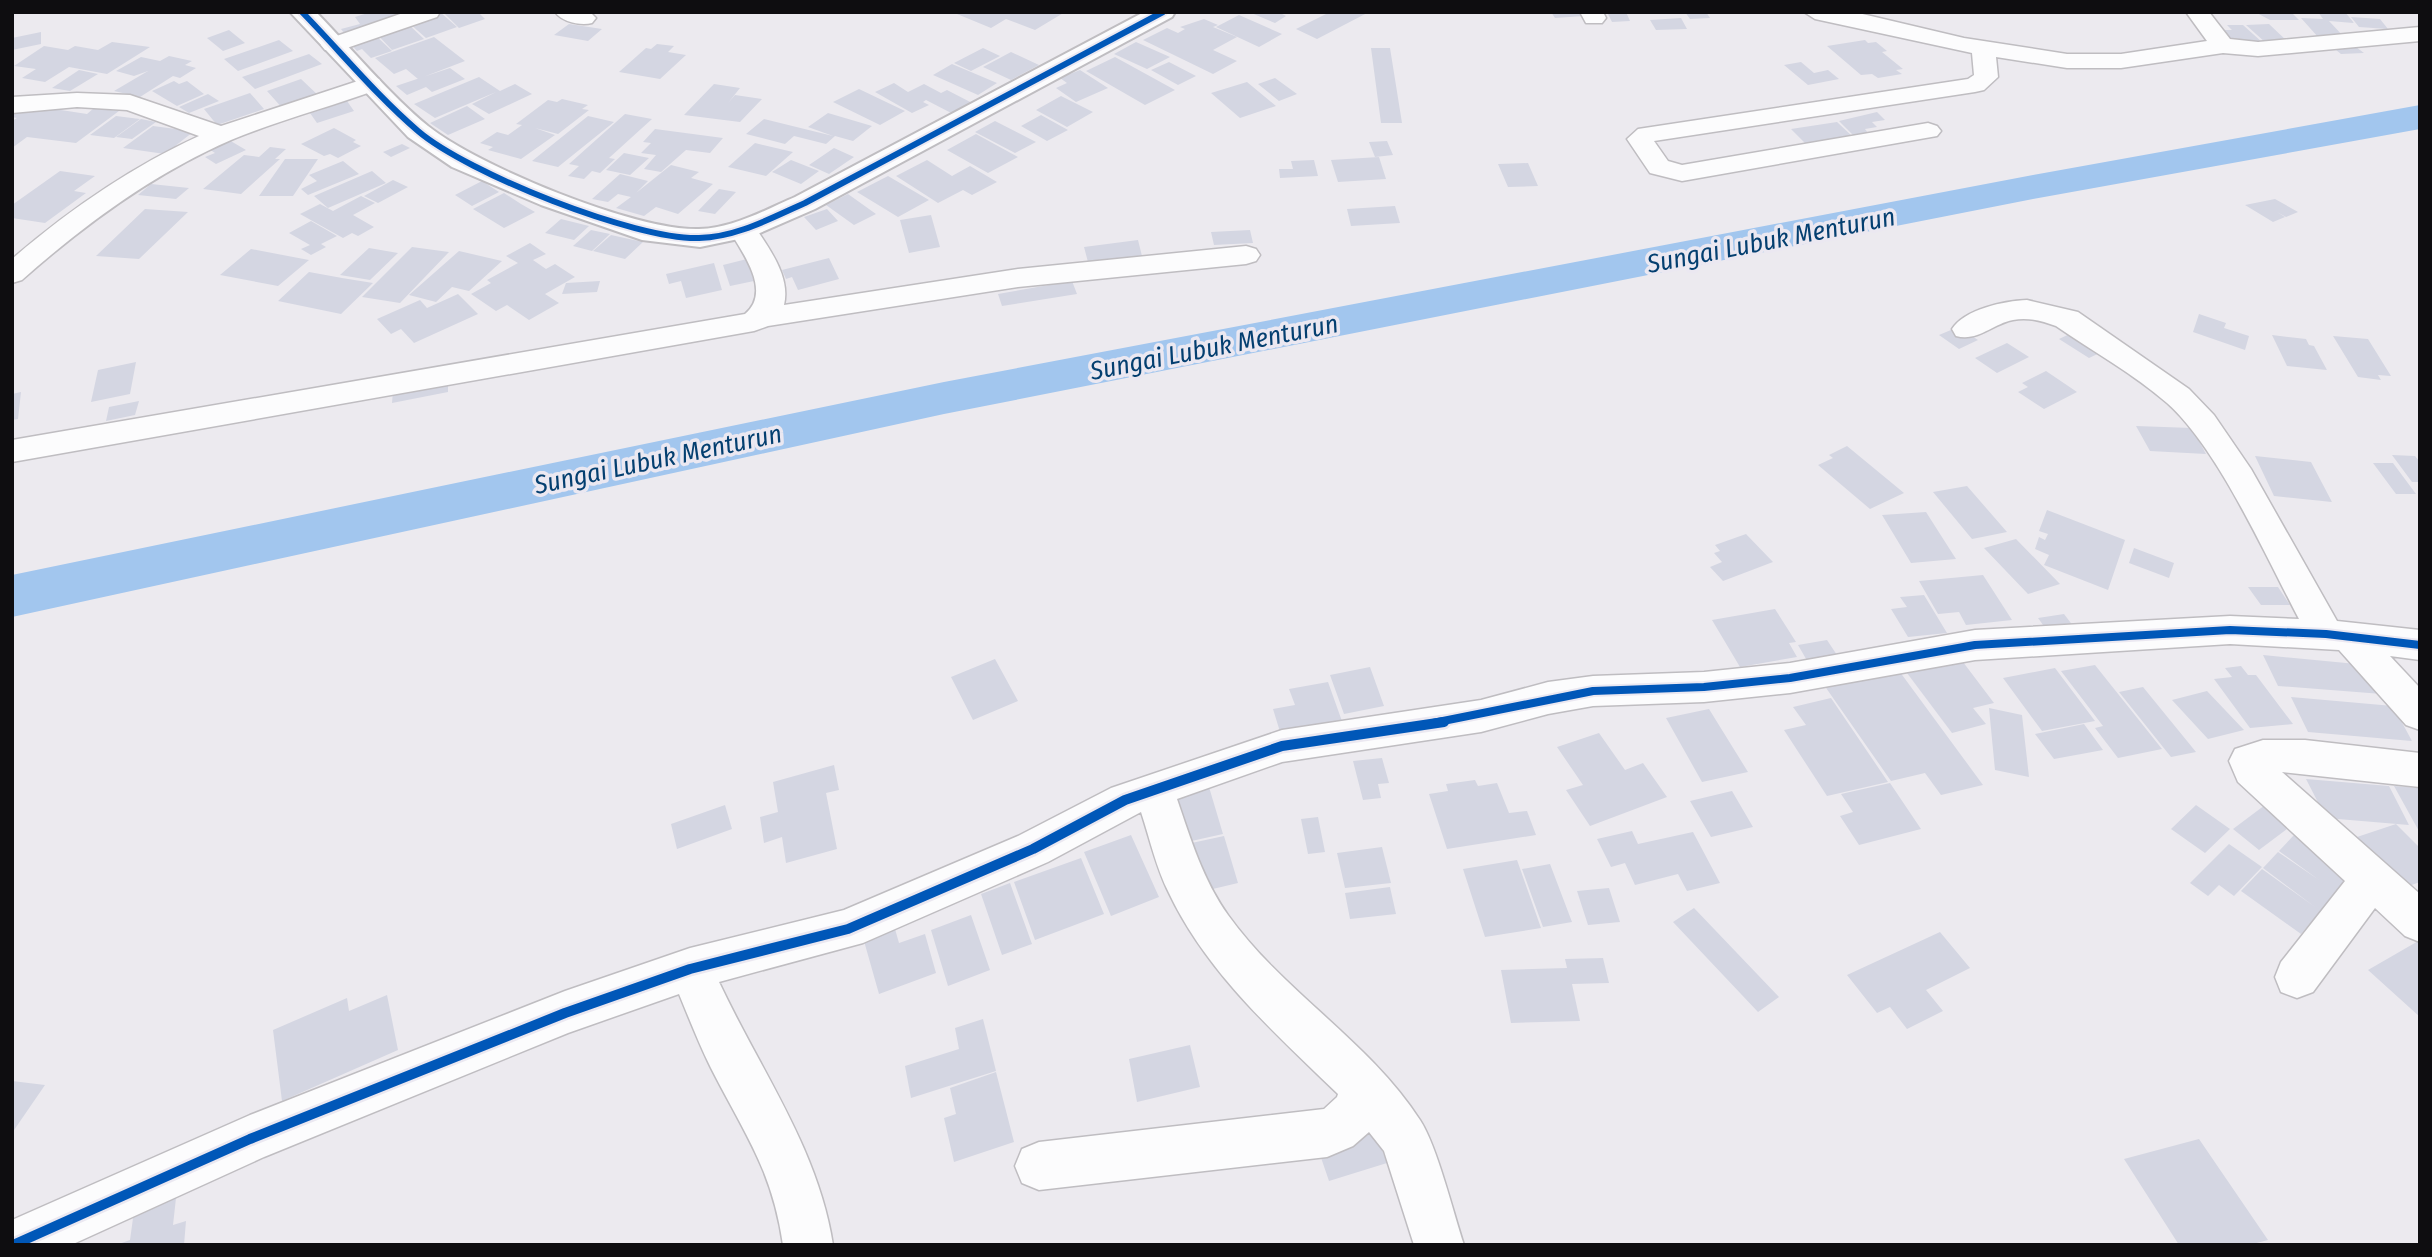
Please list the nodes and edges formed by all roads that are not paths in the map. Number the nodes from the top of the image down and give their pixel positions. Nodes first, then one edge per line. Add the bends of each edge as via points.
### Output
1 (302, 12) edge
2 (429, 12) edge
3 (1163, 12) edge
4 (1815, 12) edge
5 (2197, 12) edge
6 (2420, 34) edge
7 (333, 46) junction
8 (2223, 46) junction
9 (1983, 48) junction
10 (370, 84) junction
11 (12, 105) edge
12 (1928, 131) dead end
13 (222, 135) junction
14 (743, 230) junction
15 (1246, 256) dead end
16 (12, 274) edge
17 (764, 317) junction
18 (1967, 329) dead end
19 (12, 452) edge
20 (2337, 635) junction
21 (2420, 645) edge
22 (2420, 714) edge
23 (2420, 770) edge
24 (1154, 790) junction
25 (2373, 877) junction
26 (2420, 922) edge
27 (690, 969) junction
28 (2297, 977) dead end
29 (1363, 1086) junction
30 (1039, 1166) dead end
31 (13, 1245) edge
32 (808, 1245) edge
33 (1439, 1245) edge

1 - 7 street
2 - 7 street
3 - 14 street via 805,203
4 - 9 street
5 - 8 street
6 - 8 street via 2258,49
7 - 10 street
8 - 9 street via 2100,62
9 - 12 street via 1986,76 1975,85 1647,134 1640,139 1659,167 1682,173
10 - 13 street
10 - 14 street via 418,131 462,161 551,199 665,236 700,238
11 - 13 street via 77,100 130,103
13 - 16 street via 89,209
14 - 17 street via 768,276 771,299
15 - 17 street via 1018,278
17 - 19 street via 743,326 569,352
18 - 20 street via 2004,311 2024,308 2053,313 2178,396 2225,456
20 - 21 street
20 - 22 street
20 - 24 street via 2230,629 1975,645 1790,678 1593,691 1481,716 1282,746
23 - 25 street via 2284,755 2256,756 2249,761 2252,770
24 - 27 street via 848,929
24 - 29 street via 1185,883 1213,930 1271,998
25 - 26 street
25 - 28 street
27 - 31 street via 565,1013 250,1139
27 - 32 street via 727,1051 784,1154 802,1205
29 - 30 street via 1357,1113 1345,1126 1327,1133
29 - 33 street via 1404,1138

